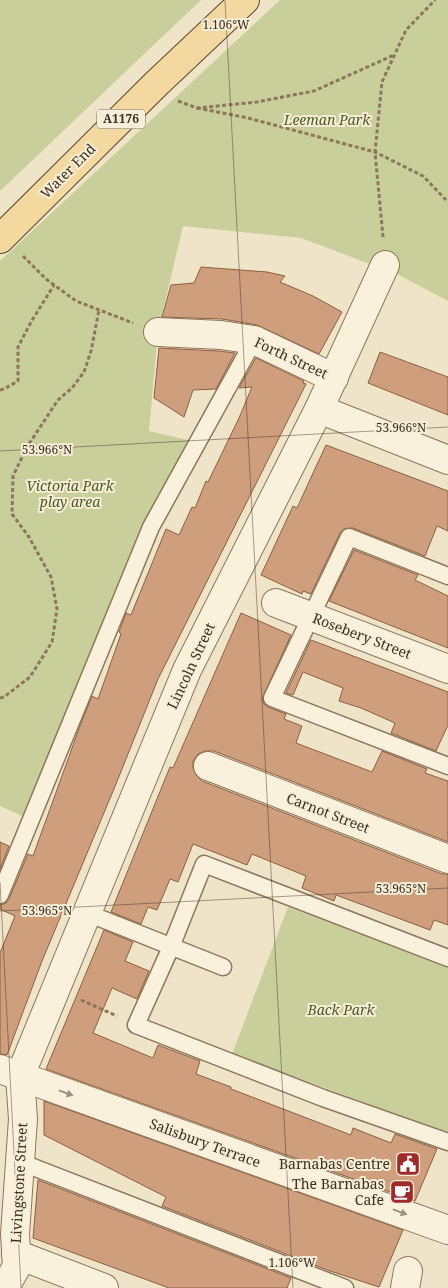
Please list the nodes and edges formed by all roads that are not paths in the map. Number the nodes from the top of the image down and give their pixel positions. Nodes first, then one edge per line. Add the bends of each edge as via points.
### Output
1 (245, 0) edge
2 (0, 239) edge
3 (385, 266) road end
4 (158, 332) road end
5 (254, 340) junction
6 (334, 378) junction
7 (319, 410) junction
8 (448, 460) edge
9 (448, 576) edge
10 (276, 603) dead end
11 (309, 616) junction
12 (448, 670) edge
13 (208, 766) dead end
14 (448, 766) edge
15 (448, 858) edge
16 (0, 895) edge
17 (87, 913) junction
18 (171, 947) junction
19 (448, 958) edge
20 (223, 967) dead end
21 (10, 1072) edge
22 (448, 1142) edge
23 (20, 1162) junction
24 (448, 1230) edge
25 (16, 1254) junction
26 (97, 1286) edge
27 (7, 1288) edge
28 (346, 1288) edge

1 - 2 main road, Water End / A1176
3 - 6 street, Lincoln Street
4 - 5 street, Forth Street
5 - 6 street, Forth Street
5 - 16 lane via 151,527
6 - 7 street, Lincoln Street
7 - 8 street
7 - 17 street, Lincoln Street via 187,670
9 - 11 lane via 349,536
10 - 11 street, Rosebery Street
11 - 12 street, Rosebery Street
11 - 14 lane via 272,698
13 - 15 street, Carnot Street
17 - 18 lane
17 - 21 street, Lincoln Street via 56,989
18 - 19 lane via 204,864
18 - 20 lane
18 - 22 lane via 136,1025
21 - 23 street, Livingstone Street via 23,1098
21 -> 24 street, Salisbury Terrace
23 - 25 street, Livingstone Street
23 - 28 lane
25 - 26 street
25 - 27 street, Livingstone Street via 17,1266

